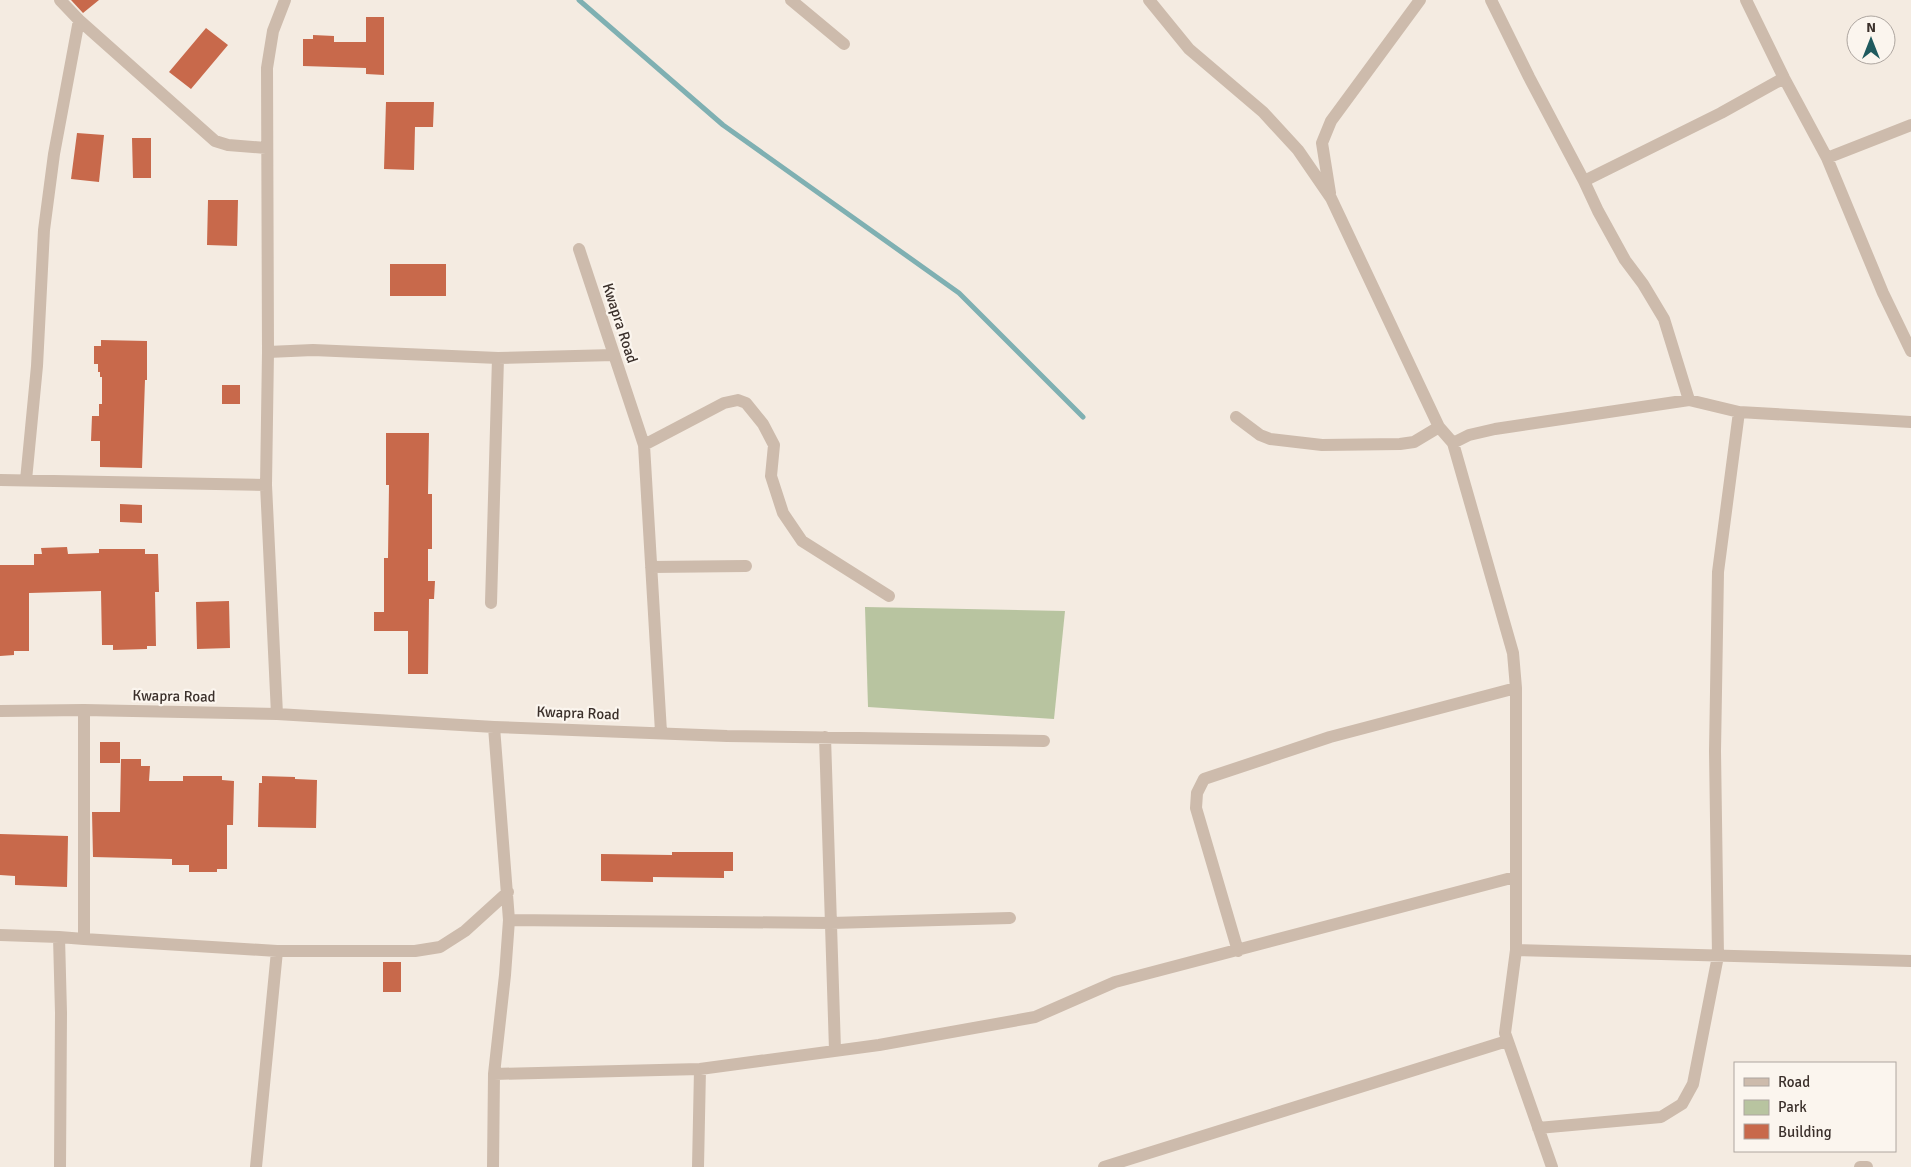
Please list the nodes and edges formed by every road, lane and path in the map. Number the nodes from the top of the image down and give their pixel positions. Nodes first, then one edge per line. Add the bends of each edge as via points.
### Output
1 (60, 0) edge
2 (285, 0) edge
3 (791, 0) edge
4 (1149, 0) edge
5 (1420, 0) edge
6 (1491, 0) edge
7 (1746, 0) edge
8 (80, 20) junction
9 (844, 44) dead end
10 (1784, 78) junction
11 (1911, 125) edge
12 (266, 148) junction
13 (1827, 158) junction
14 (1584, 181) junction
15 (1331, 198) junction
16 (579, 249) dead end
17 (1911, 351) edge
18 (268, 352) junction
19 (614, 355) junction
20 (498, 358) junction
21 (1689, 400) junction
22 (1739, 412) junction
23 (1236, 417) dead end
24 (1911, 422) edge
25 (1439, 428) junction
26 (1453, 443) junction
27 (644, 444) junction
28 (0, 480) edge
29 (26, 480) junction
30 (266, 484) junction
31 (746, 566) dead end
32 (651, 567) junction
33 (889, 596) dead end
34 (491, 603) dead end
35 (1516, 688) junction
36 (84, 710) junction
37 (0, 711) edge
38 (277, 714) junction
39 (494, 727) junction
40 (662, 732) junction
41 (825, 737) junction
42 (1044, 741) dead end
43 (1515, 877) junction
44 (508, 892) junction
45 (1010, 918) dead end
46 (509, 920) junction
47 (831, 923) junction
48 (0, 936) edge
49 (59, 937) junction
50 (84, 939) junction
51 (1238, 950) junction
52 (1516, 950) junction
53 (277, 951) junction
54 (1718, 956) junction
55 (1911, 962) edge
56 (1508, 1041) junction
57 (835, 1050) junction
58 (700, 1069) junction
59 (494, 1074) junction
60 (1538, 1128) junction
61 (60, 1167) edge
62 (256, 1167) edge
63 (493, 1167) edge
64 (698, 1167) edge
65 (1104, 1167) edge
66 (1552, 1167) edge
67 (1860, 1167) edge
68 (1867, 1167) edge

1 - 8 street
2 - 12 street via 273,31 267,68
3 - 9 street
4 - 15 street via 1189,49 1263,112 1298,150
5 - 15 street via 1331,121 1325,134 1322,144
6 - 14 street
7 - 10 street
8 - 12 street via 215,140 228,145
8 - 29 street via 54,154 44,230 37,366
10 - 13 street
10 - 14 street
11 - 13 street
12 - 18 street
13 - 17 street via 1883,293
14 - 21 street via 1616,244 1664,319
15 - 25 street
16 - 19 street, Kwapra Road
18 - 20 street via 313,350
18 - 30 street
19 - 20 street
19 - 27 street, Kwapra Road
20 - 34 street
21 - 22 street
21 - 26 street via 1495,428
22 - 24 street
22 - 54 street via 1718,572 1715,751
23 - 25 street via 1270,440 1322,445 1414,442
25 - 26 street
26 - 35 street via 1512,654
27 - 32 street, Kwapra Road
27 - 33 street via 724,403 738,400 746,403 774,445 772,476 783,513 802,541
28 - 29 street
29 - 30 street
30 - 38 street
31 - 32 street
32 - 40 street, Kwapra Road
35 - 43 street
35 - 51 street via 1330,737 1204,780 1197,793 1196,808
36 - 37 street, Kwapra Road
36 - 38 street, Kwapra Road
36 - 50 street
38 - 39 street, Kwapra Road
39 - 40 street, Kwapra Road
39 - 44 street
40 - 41 street
41 - 42 street
41 - 47 street
43 - 51 street
43 - 52 street
44 - 46 street
44 - 53 street via 465,931 440,947 414,951
45 - 47 street
46 - 47 street
46 - 59 street
47 - 57 street
48 - 49 street
49 - 50 street
49 - 61 street
50 - 53 street
51 - 57 street via 1115,982 1035,1018
52 - 54 street
52 - 56 street via 1505,1033
53 - 62 street
54 - 55 street
54 - 60 street via 1693,1084 1682,1104 1661,1117
56 - 60 street
56 - 65 street
57 - 58 street
58 - 59 street
58 - 64 street
59 - 63 street
60 - 66 street
67 - 68 street

